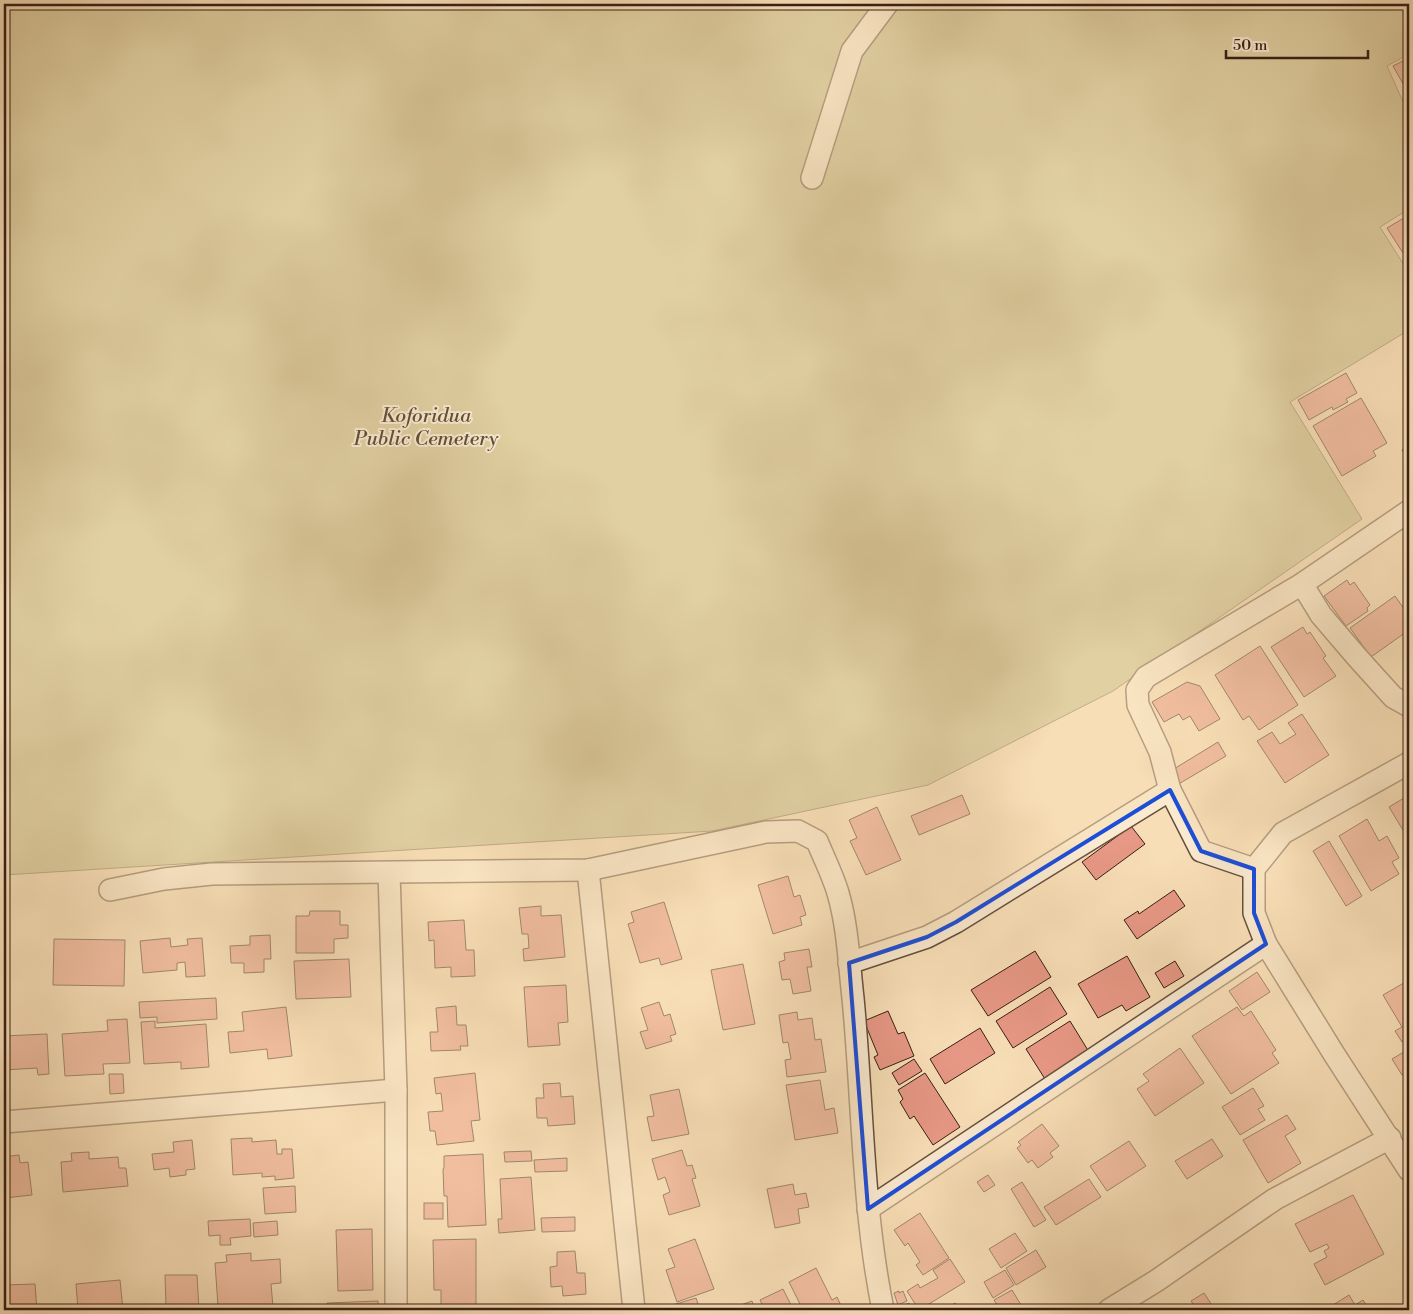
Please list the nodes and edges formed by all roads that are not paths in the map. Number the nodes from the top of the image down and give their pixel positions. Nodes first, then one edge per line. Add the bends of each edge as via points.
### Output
1 (887, 4) edge
2 (812, 178) dead end
3 (1409, 511) edge
4 (1302, 584) junction
5 (1409, 706) edge
6 (1409, 763) edge
7 (1170, 790) junction
8 (1254, 869) junction
9 (588, 870) junction
10 (389, 873) junction
11 (110, 890) dead end
12 (1266, 944) junction
13 (849, 963) junction
14 (396, 1090) junction
15 (4, 1122) edge
16 (1390, 1138) junction
17 (1409, 1170) edge
18 (868, 1209) junction
19 (396, 1310) edge
20 (634, 1310) edge
21 (883, 1310) edge
22 (1109, 1310) edge

1 - 2 street via 852,51
3 - 4 street
4 - 5 street via 1321,615 1356,656 1393,697
4 - 7 street via 1146,677 1137,690 1138,705 1160,752
6 - 8 street via 1282,833
7 - 8 street via 1200,851
7 - 13 street via 956,922 927,937
8 - 12 street via 1254,913
9 - 10 street
9 - 13 street via 766,832 798,832 817,841 838,893
9 - 20 street
10 - 11 street via 212,874
10 - 14 street
12 - 16 street
12 - 18 street
13 - 18 street
14 - 15 street
14 - 19 street
16 - 17 street
16 - 22 street via 1274,1199
18 - 21 street via 874,1267

